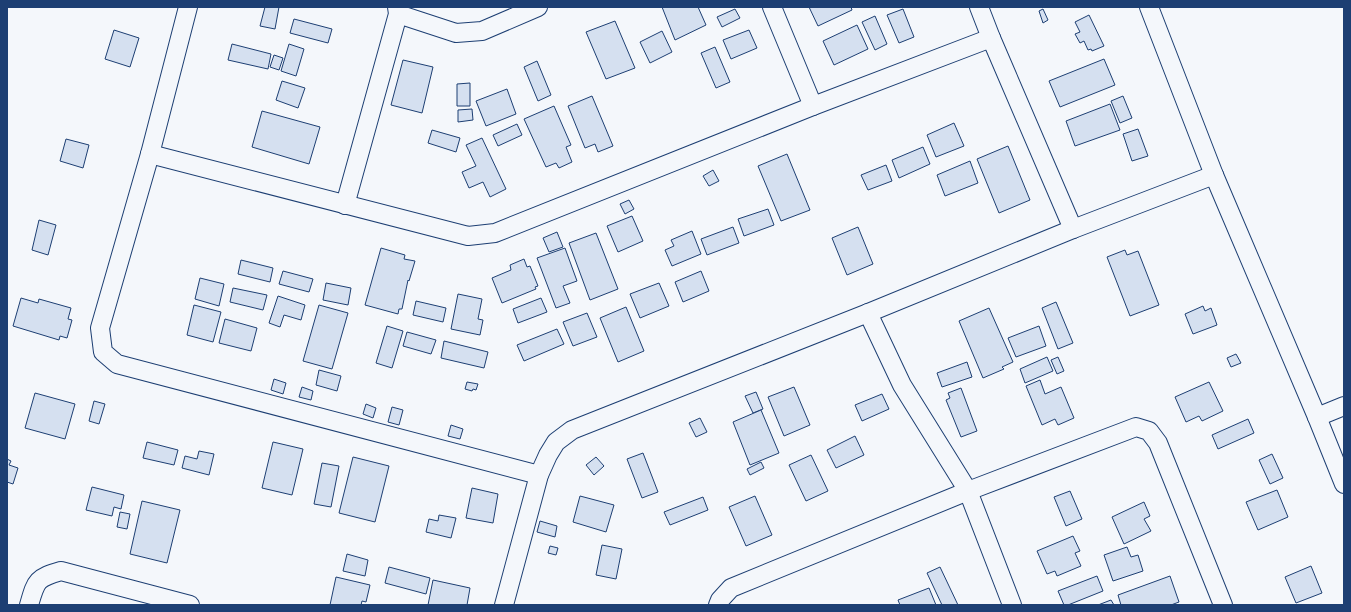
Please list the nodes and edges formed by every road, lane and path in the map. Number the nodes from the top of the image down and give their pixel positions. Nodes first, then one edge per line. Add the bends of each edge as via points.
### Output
1 (188, 7) edge
2 (538, 7) edge
3 (772, 7) edge
4 (979, 7) edge
5 (1149, 7) edge
6 (398, 10) edge
7 (991, 38) junction
8 (813, 106) junction
9 (150, 154) junction
10 (1214, 175) junction
11 (345, 205) junction
12 (1074, 229) junction
13 (868, 313) junction
14 (1344, 406) edge
15 (1317, 417) junction
16 (539, 475) junction
17 (1344, 484) edge
18 (968, 491) junction
19 (29, 605) edge
20 (190, 605) edge
21 (504, 605) edge
22 (718, 605) edge
23 (1012, 605) edge
24 (1223, 605) edge

1 - 9 street
2 - 6 street via 482,31 456,33
3 - 8 street
4 - 7 street
5 - 10 street
6 - 11 street
7 - 8 street
7 - 12 street
8 - 11 street via 495,233 468,236
9 - 11 street
9 - 16 street via 100,328 103,352 117,364
10 - 12 street
10 - 15 street
12 - 13 street
13 - 16 street via 572,430 556,442
13 - 18 street via 902,385
14 - 15 street
15 - 17 street
16 - 21 street
18 - 22 street via 732,588
18 - 23 street
18 - 24 street via 1136,427 1149,431 1158,444
19 - 20 street via 34,586 44,576 61,571

